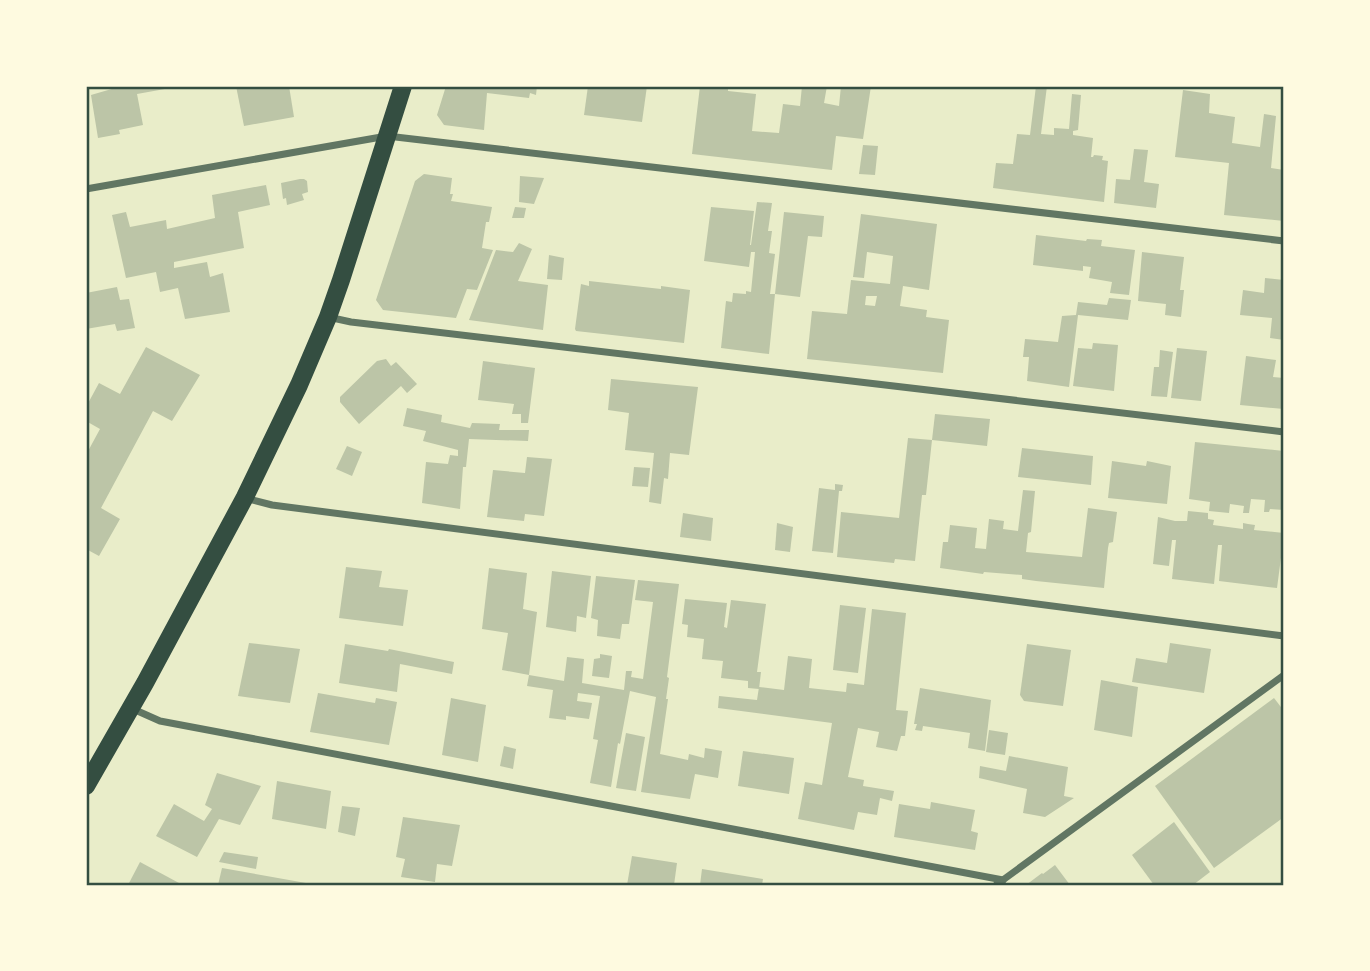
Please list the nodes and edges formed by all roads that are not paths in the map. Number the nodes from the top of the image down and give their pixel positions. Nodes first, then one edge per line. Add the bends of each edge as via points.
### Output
1 (403, 86) edge
2 (387, 136) junction
3 (86, 189) edge
4 (1284, 241) edge
5 (328, 317) junction
6 (1284, 432) edge
7 (245, 497) junction
8 (1284, 636) edge
9 (1284, 675) edge
10 (131, 708) junction
11 (86, 786) edge
12 (1000, 883) edge

1 - 2 main road
2 - 3 street
2 - 4 street
2 - 5 main road
5 - 6 street
5 - 7 main road
7 - 8 street via 286,507
7 - 10 main road
9 - 12 street
10 - 11 main road
10 - 12 street via 160,721

